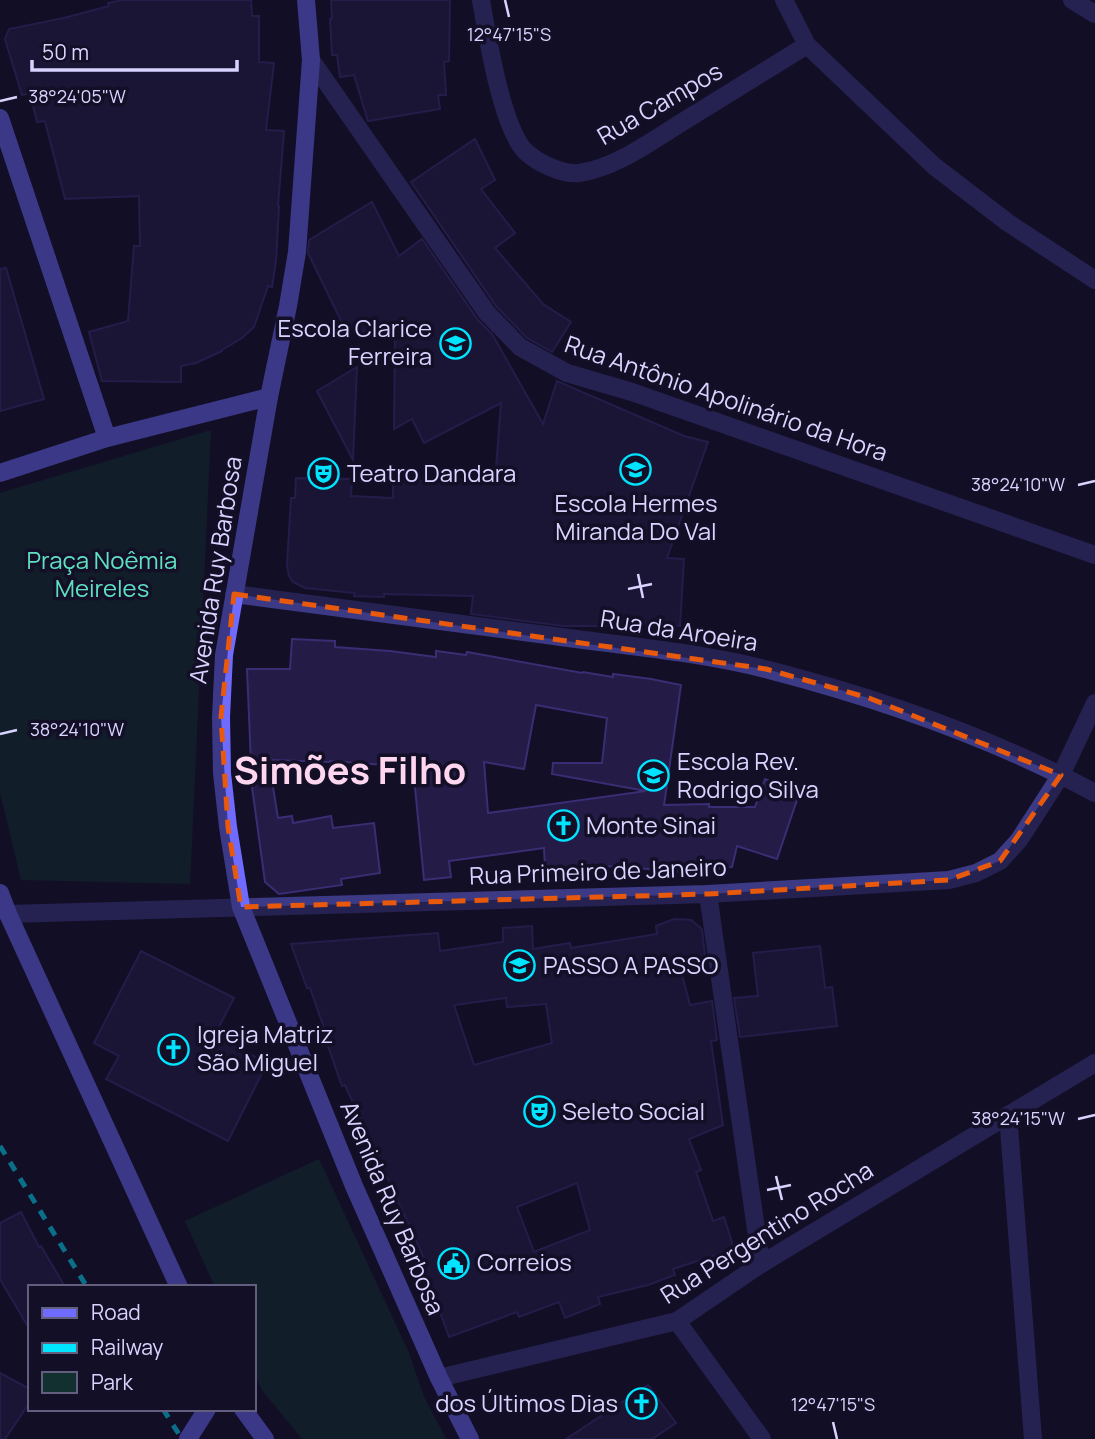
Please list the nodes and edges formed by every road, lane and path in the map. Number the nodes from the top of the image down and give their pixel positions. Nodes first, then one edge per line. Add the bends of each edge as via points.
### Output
1 (306, 0) edge
2 (481, 0) edge
3 (784, 0) edge
4 (1072, 0) edge
5 (1095, 14) edge
6 (807, 45) junction
7 (311, 60) junction
8 (0, 118) edge
9 (1095, 280) edge
10 (269, 397) junction
11 (107, 438) junction
12 (0, 473) edge
13 (1095, 555) edge
14 (234, 594) junction
15 (1095, 703) edge
16 (1061, 775) junction
17 (1095, 793) edge
18 (0, 893) edge
19 (708, 894) junction
20 (241, 907) junction
21 (8, 914) junction
22 (1095, 1063) edge
23 (1008, 1115) junction
24 (761, 1264) junction
25 (178, 1285) edge
26 (677, 1321) junction
27 (439, 1378) junction
28 (206, 1411) edge
29 (244, 1411) edge
30 (188, 1439) edge
31 (265, 1439) edge
32 (470, 1439) edge
33 (762, 1439) edge
34 (1033, 1439) edge

1 - 7 main road, Avenida Ruy Barbosa
2 - 6 street, Rua Campos via 509,124 525,151 546,167 577,174 633,153
3 - 6 street
4 - 5 street
6 - 9 street via 934,166 1007,222
7 - 10 main road, Avenida Ruy Barbosa via 297,252
7 - 13 street, Rua Antônio Apolinário da Hora via 487,313 520,347 567,373 645,396
8 - 11 main road
10 - 11 main road
10 - 14 main road, Avenida Ruy Barbosa
11 - 12 main road
14 - 16 street, Rua da Aroeira via 679,653 766,669 869,698
14 - 20 main road, Avenida Ruy Barbosa via 224,655 222,773
15 - 16 street, Rua Primeiro de Janeiro
16 - 17 street, Rua da Aroeira
16 - 19 street, Rua Primeiro de Janeiro via 1000,861 976,873 949,880
18 - 21 main road
19 - 20 street, Rua Primeiro de Janeiro
19 - 24 street
20 - 21 street, Rua Primeiro de Janeiro
20 - 27 main road, Avenida Ruy Barbosa via 354,1186
21 - 25 main road
22 - 23 street, Rua Pergentino Rocha
23 - 24 street, Rua Pergentino Rocha
23 - 34 street
24 - 26 street, Rua Pergentino Rocha
26 - 27 street, Rua Pergentino Rocha
26 - 33 street
27 - 32 main road, Avenida Ruy Barbosa
28 - 30 main road
29 - 31 main road

